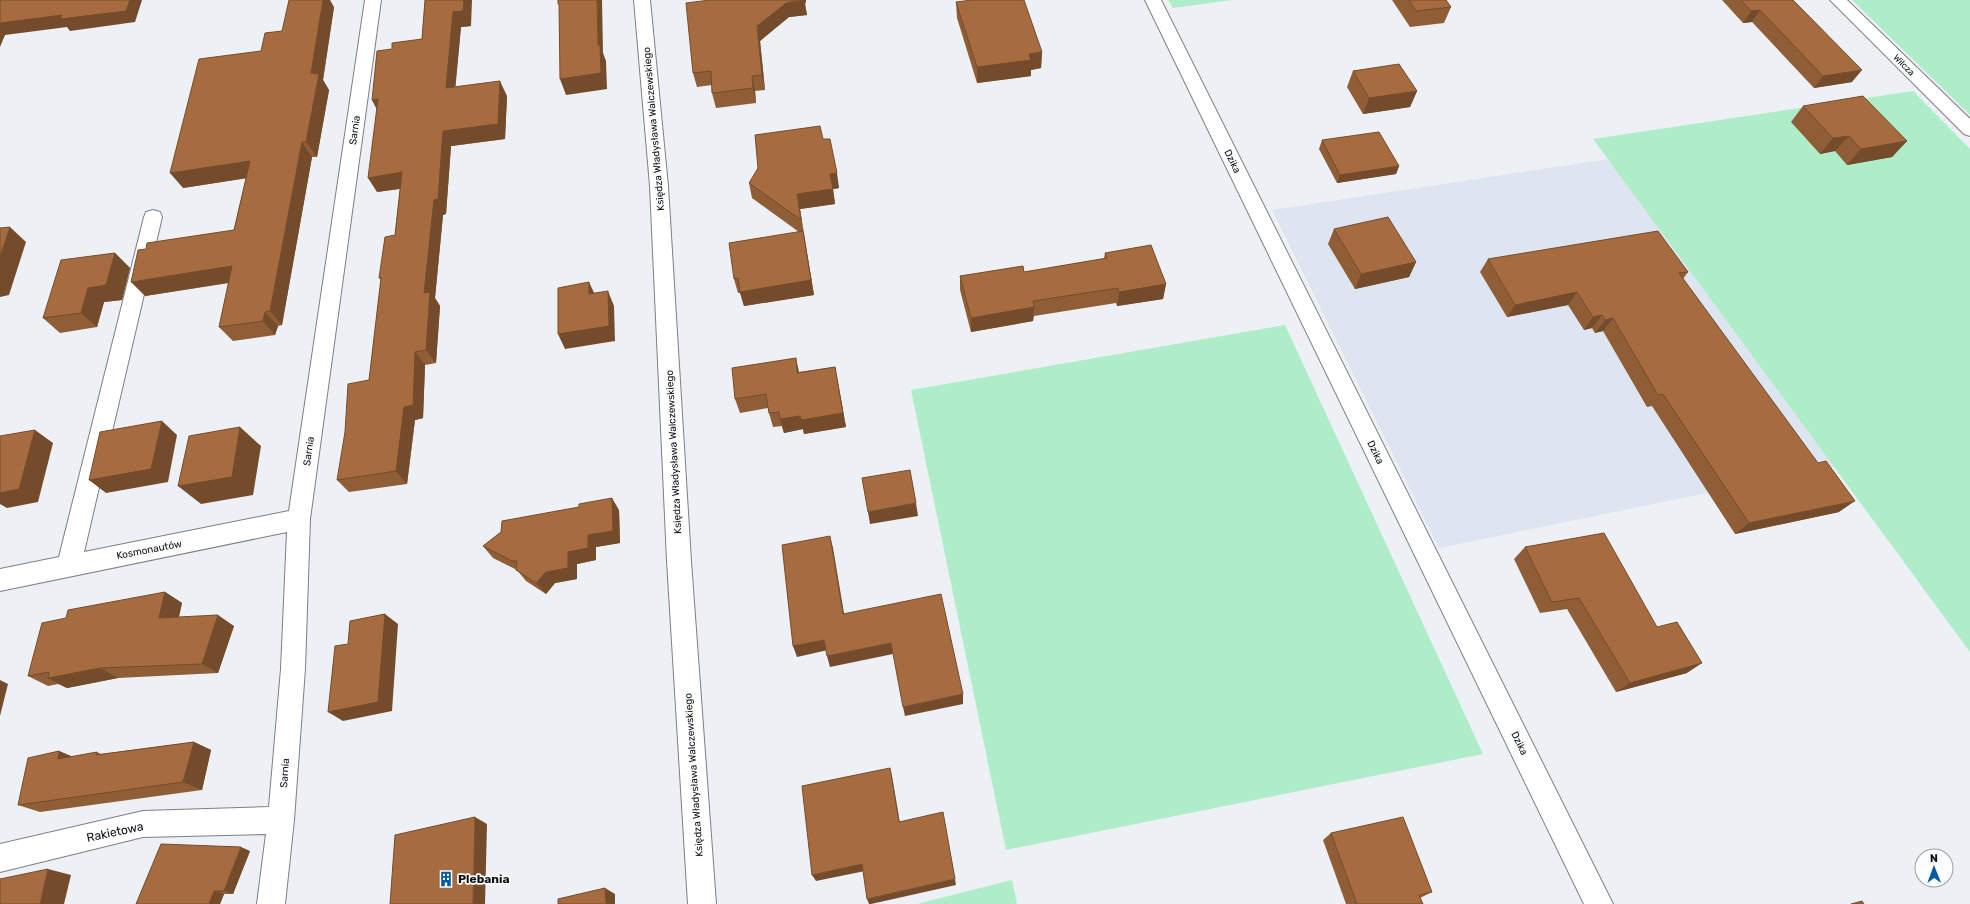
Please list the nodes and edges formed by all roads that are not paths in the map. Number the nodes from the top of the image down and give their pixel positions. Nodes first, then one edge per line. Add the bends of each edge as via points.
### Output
1 (372, 0) edge
2 (642, 0) edge
3 (1153, 0) edge
4 (1838, 0) edge
5 (1970, 130) edge
6 (152, 217) dead end
7 (299, 519) junction
8 (69, 565) junction
9 (0, 580) edge
10 (281, 820) junction
11 (0, 858) edge
12 (271, 904) edge
13 (702, 904) edge
14 (1599, 904) edge

1 - 7 street, Sarnia
2 - 13 street, Księdza Władysława Walczewskiego via 660,186 679,561
3 - 14 street, Dzika
4 - 5 street, Wilcza
6 - 8 street
7 - 8 street, Kosmonautów
7 - 10 street, Sarnia via 293,670
8 - 9 street, Kosmonautów
10 - 11 street, Rakietowa via 143,824
10 - 12 street, Sarnia

